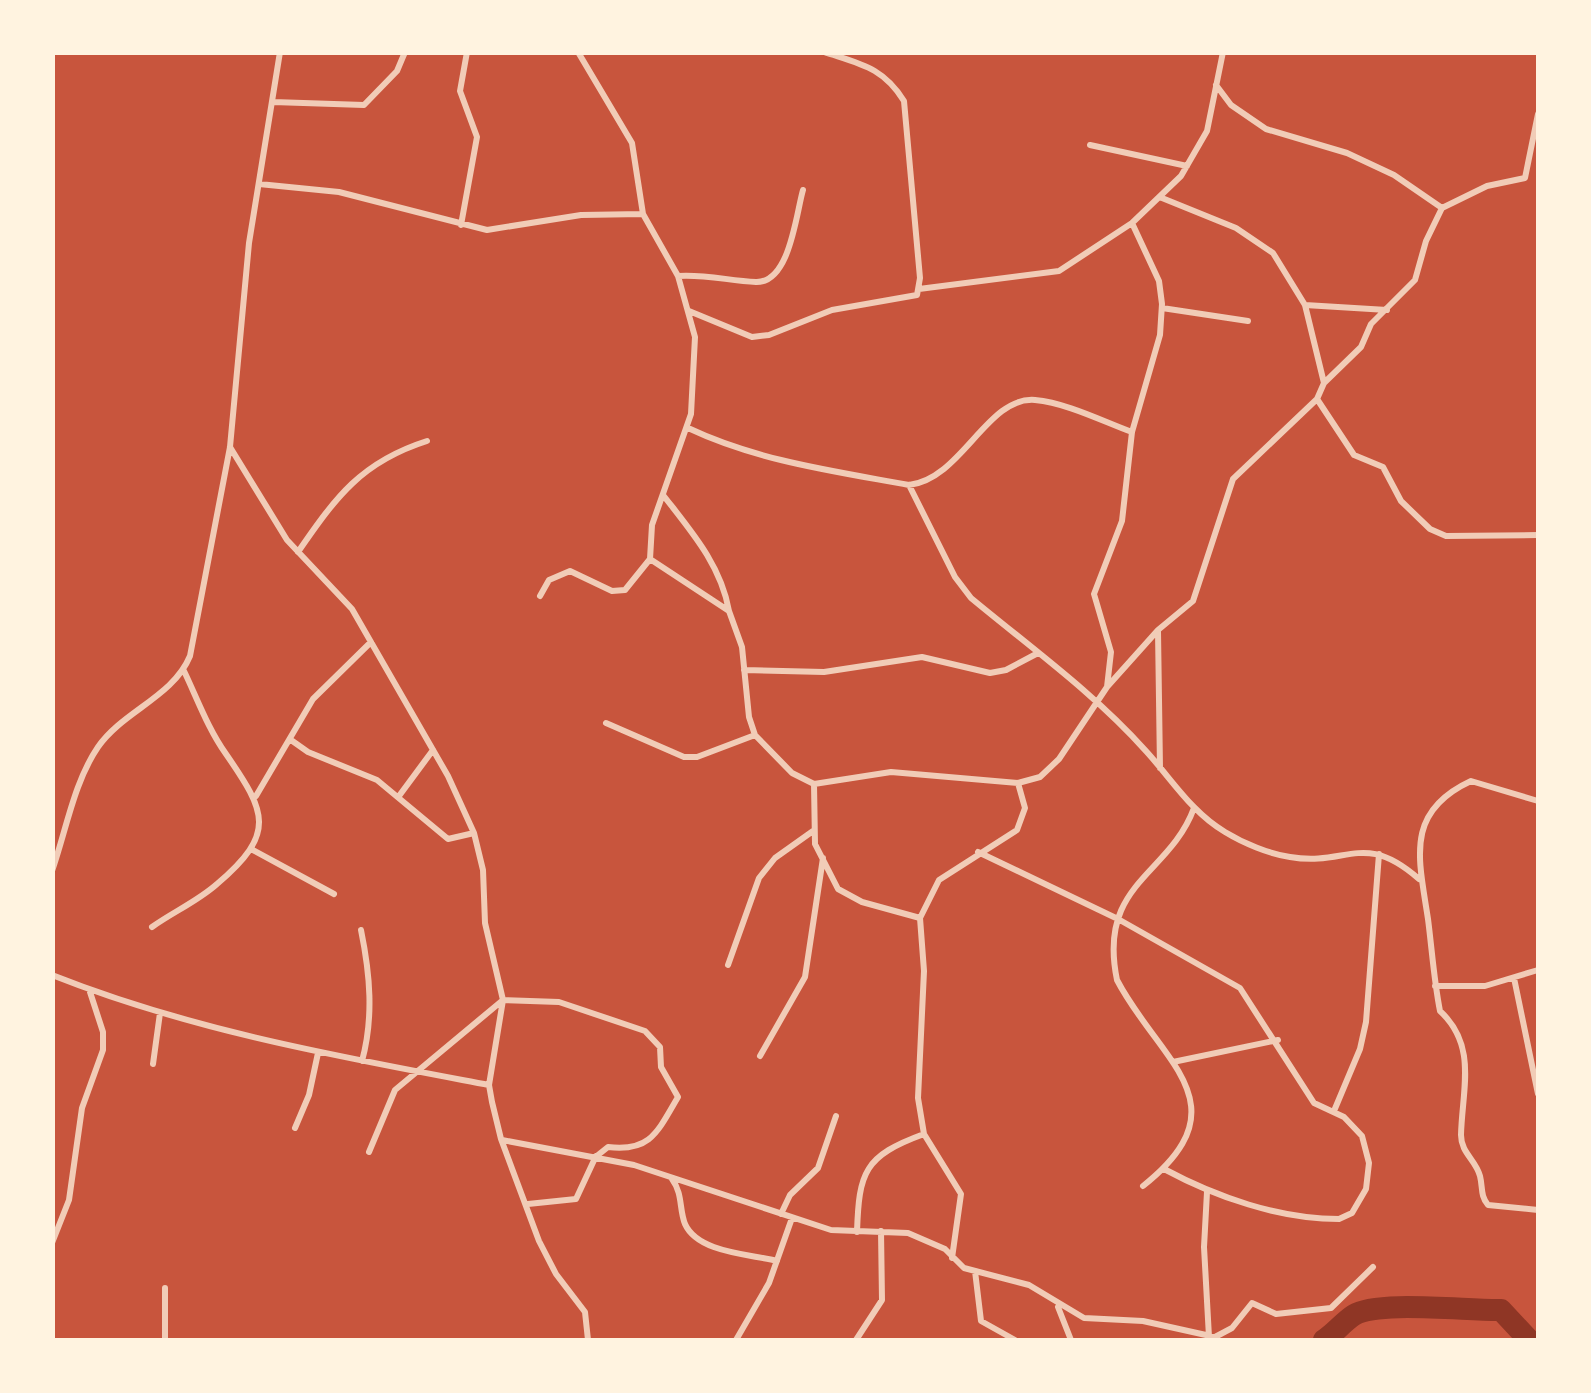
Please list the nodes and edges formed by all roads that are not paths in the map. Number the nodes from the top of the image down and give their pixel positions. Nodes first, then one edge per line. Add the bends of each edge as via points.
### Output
1 (280, 52) edge
2 (405, 52) edge
3 (467, 52) edge
4 (578, 52) edge
5 (824, 52) edge
6 (1223, 52) edge
7 (1216, 85) junction
8 (273, 102) junction
9 (1538, 114) edge
10 (1090, 145) dead end
11 (1187, 166) junction
12 (259, 184) junction
13 (802, 190) dead end
14 (1162, 198) junction
15 (1442, 208) junction
16 (643, 214) junction
17 (1132, 223) junction
18 (461, 224) junction
19 (678, 276) junction
20 (920, 288) junction
21 (1305, 305) junction
22 (1162, 308) junction
23 (688, 310) junction
24 (1387, 310) junction
25 (1248, 321) dead end
26 (1324, 384) junction
27 (1317, 400) junction
28 (688, 428) junction
29 (1132, 432) junction
30 (427, 441) dead end
31 (230, 446) junction
32 (909, 485) junction
33 (662, 494) junction
34 (1538, 536) edge
35 (298, 552) junction
36 (650, 560) junction
37 (540, 596) dead end
38 (729, 611) junction
39 (1158, 630) junction
40 (371, 642) junction
41 (1038, 653) junction
42 (744, 670) junction
43 (184, 671) junction
44 (1107, 687) junction
45 (1096, 702) junction
46 (606, 723) dead end
47 (755, 735) junction
48 (291, 740) junction
49 (434, 750) junction
50 (1160, 768) junction
51 (814, 784) junction
52 (1018, 784) junction
53 (399, 796) junction
54 (256, 797) junction
55 (1538, 801) edge
56 (1194, 808) junction
57 (812, 831) junction
58 (474, 833) junction
59 (252, 849) junction
60 (978, 852) junction
61 (1379, 854) junction
62 (824, 858) junction
63 (52, 871) edge
64 (1420, 879) junction
65 (334, 894) dead end
66 (920, 918) junction
67 (1118, 919) junction
68 (152, 927) dead end
69 (361, 930) dead end
70 (728, 965) dead end
71 (1538, 970) edge
72 (52, 975) edge
73 (1514, 978) junction
74 (1435, 986) junction
75 (90, 990) junction
76 (502, 1000) junction
77 (160, 1013) junction
78 (1278, 1040) junction
79 (318, 1054) junction
80 (760, 1056) dead end
81 (362, 1061) junction
82 (1173, 1062) junction
83 (152, 1064) dead end
84 (416, 1071) junction
85 (488, 1084) junction
86 (1538, 1094) edge
87 (1334, 1112) junction
88 (836, 1116) dead end
89 (295, 1128) dead end
90 (924, 1134) junction
91 (501, 1139) junction
92 (369, 1152) dead end
93 (596, 1156) junction
94 (1164, 1169) junction
95 (671, 1178) junction
96 (1143, 1186) dead end
97 (1207, 1192) junction
98 (528, 1204) junction
99 (1538, 1210) edge
100 (781, 1214) junction
101 (792, 1218) junction
102 (881, 1231) junction
103 (856, 1232) junction
104 (53, 1241) edge
105 (952, 1258) junction
106 (777, 1260) junction
107 (1373, 1267) dead end
108 (975, 1270) junction
109 (165, 1288) dead end
110 (1057, 1306) junction
111 (1212, 1338) edge
112 (165, 1340) edge
113 (588, 1340) edge
114 (736, 1340) edge
115 (856, 1340) edge
116 (1015, 1340) edge
117 (1071, 1340) edge

1 - 8 street
2 - 8 street via 397,71 364,105
3 - 18 street via 460,91 477,137
4 - 16 street via 632,143
5 - 20 street via 876,68 904,100
6 - 7 street
7 - 11 street via 1207,131
7 - 15 street via 1231,105 1266,129 1347,153
8 - 12 street
9 - 15 street via 1525,178 1487,186
10 - 11 street
11 - 14 street
12 - 18 street via 339,192
12 - 31 street
13 - 19 street via 786,253 769,279
14 - 17 street
14 - 21 street via 1256,239
15 - 24 street via 1416,280
16 - 18 street via 581,214 487,230
16 - 19 street
17 - 20 street via 1058,270
17 - 22 street via 1159,281
19 - 23 street
20 - 23 street via 917,295 832,310 752,337
21 - 24 street
21 - 26 street
22 - 25 street
22 - 29 street
23 - 28 street via 696,366
24 - 26 street
26 - 27 street
27 - 34 street via 1354,455 1383,468 1401,501 1437,534
27 - 39 street via 1233,479 1193,601
28 - 32 street via 763,456
28 - 33 street
29 - 32 street via 1054,404 1022,401 998,416 942,474
29 - 44 street via 1122,521 1094,594 1111,652
30 - 35 street via 390,453 365,471 329,505
31 - 35 street
31 - 43 street
32 - 41 street via 954,577
33 - 36 street
33 - 38 street via 711,560
35 - 40 street via 337,588
36 - 37 street via 626,590 612,591 570,571 549,580
36 - 38 street
38 - 42 street
39 - 44 street
39 - 50 street
40 - 48 street via 313,698
40 - 49 street
41 - 42 street via 990,673 922,657 824,672
41 - 45 street
42 - 47 street
43 - 54 street
43 - 63 street via 98,747
44 - 45 street
45 - 50 street
45 - 52 street via 1058,760
46 - 47 street via 684,757
47 - 51 street via 792,774
48 - 53 street via 356,768
48 - 54 street
49 - 53 street
49 - 58 street
50 - 56 street
51 - 52 street via 891,772
51 - 57 street
52 - 60 street via 1025,808 1017,830
53 - 58 street via 448,839
54 - 59 street via 262,822
55 - 64 street via 1471,781 1442,797 1425,820
56 - 61 street via 1225,832 1290,857
56 - 67 street via 1180,839 1140,876
57 - 62 street
57 - 70 street via 759,878
58 - 76 street
59 - 65 street
59 - 68 street via 216,886
60 - 66 street via 939,880
60 - 67 street
61 - 64 street
61 - 87 street via 1366,1022
62 - 66 street via 838,889
62 - 80 street via 804,977
64 - 74 street
66 - 90 street via 918,1098
67 - 78 street via 1240,988
67 - 82 street via 1117,980
69 - 81 street via 370,1007
71 - 73 street
72 - 75 street
73 - 74 street via 1485,986
73 - 86 street
74 - 99 street via 1440,1012 1456,1026 1466,1060 1461,1136 1484,1200 1497,1208
75 - 77 street
75 - 104 street via 104,1050 82,1108 69,1200
76 - 84 street
76 - 85 street
76 - 93 street via 560,1002 645,1032 660,1047 661,1067 678,1097 643,1146 608,1147
77 - 79 street
77 - 83 street
78 - 82 street
78 - 87 street via 1310,1098
79 - 81 street
79 - 89 street
81 - 84 street
82 - 94 street via 1194,1122
84 - 85 street
84 - 92 street via 388,1100
85 - 91 street
87 - 97 street via 1353,1125 1366,1149 1366,1189 1352,1213 1323,1219
88 - 100 street via 818,1168
90 - 103 street via 900,1143 864,1174
90 - 105 street via 961,1194
91 - 93 street
91 - 98 street
93 - 95 street
93 - 98 street via 576,1199
94 - 96 street
94 - 97 street
95 - 100 street
95 - 106 street via 693,1235 709,1245
97 - 111 street
98 - 113 street via 556,1274 585,1312
100 - 101 street
101 - 103 street
101 - 106 street
102 - 103 street
102 - 105 street via 918,1237
102 - 115 street via 882,1300
105 - 108 street
106 - 114 street
107 - 111 street via 1330,1308 1276,1314 1252,1303 1232,1328
108 - 110 street via 1028,1284
108 - 116 street via 981,1320
109 - 112 street
110 - 111 street via 1084,1318 1143,1321
110 - 117 street

